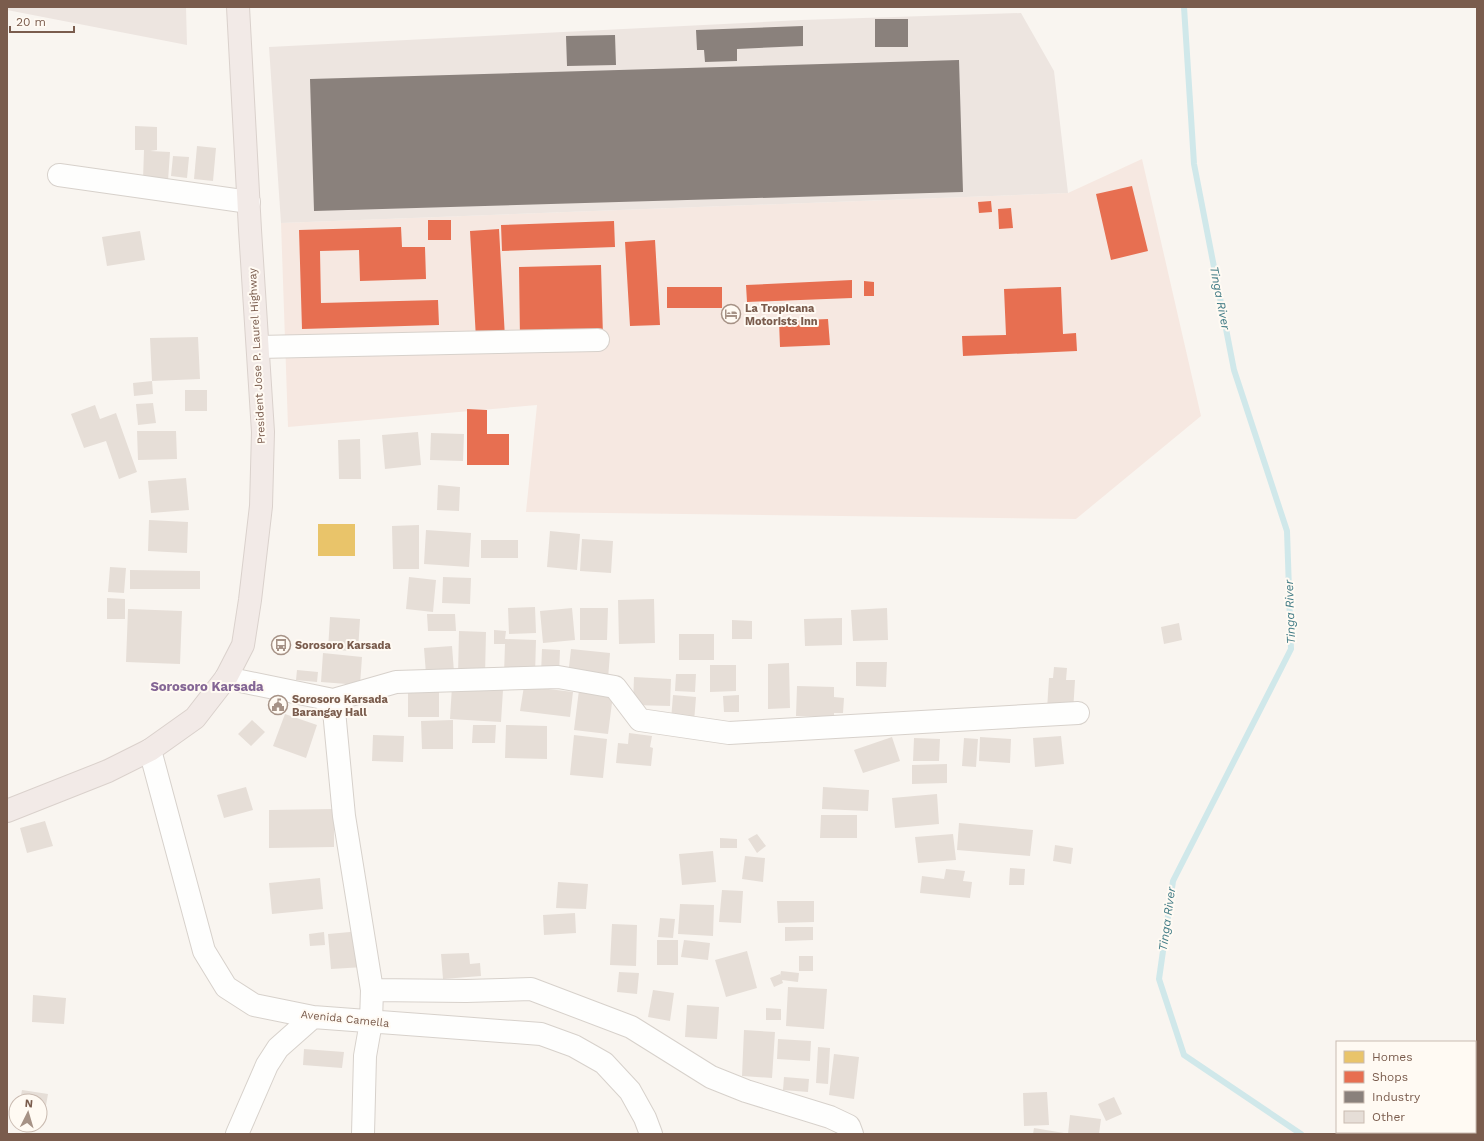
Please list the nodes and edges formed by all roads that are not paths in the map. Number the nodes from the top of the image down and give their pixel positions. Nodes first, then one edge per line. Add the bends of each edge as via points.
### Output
1 (238, 7) edge
2 (59, 175) dead end
3 (249, 202) junction
4 (598, 340) dead end
5 (258, 347) junction
6 (226, 678) junction
7 (333, 700) junction
8 (1078, 713) dead end
9 (150, 750) junction
10 (7, 811) edge
11 (372, 990) junction
12 (313, 1017) junction
13 (371, 1022) junction
14 (237, 1134) edge
15 (364, 1134) edge
16 (651, 1134) edge
17 (852, 1134) edge

1 - 3 highway, President Jose P. Laurel Highway
2 - 3 street
3 - 5 highway, President Jose P. Laurel Highway
4 - 5 street
5 - 6 highway, President Jose P. Laurel Highway via 263,432 261,506 243,645
6 - 7 street
6 - 9 highway, President Jose P. Laurel Highway via 195,718
7 - 8 street via 396,682 558,677 615,687 640,720 729,733
7 - 11 street via 344,816
9 - 10 highway, President Jose P. Laurel Highway via 108,772
9 - 12 street, Avenida Camella via 204,951 226,987 254,1005
11 - 13 street
11 - 17 street via 531,989 631,1026 711,1077 746,1091 830,1117 849,1126
12 - 13 street, Avenida Camella
12 - 14 street via 278,1048 267,1065
13 - 15 street via 365,1056
13 - 16 street, Avenida Camella via 541,1034 574,1046 604,1063 630,1091

